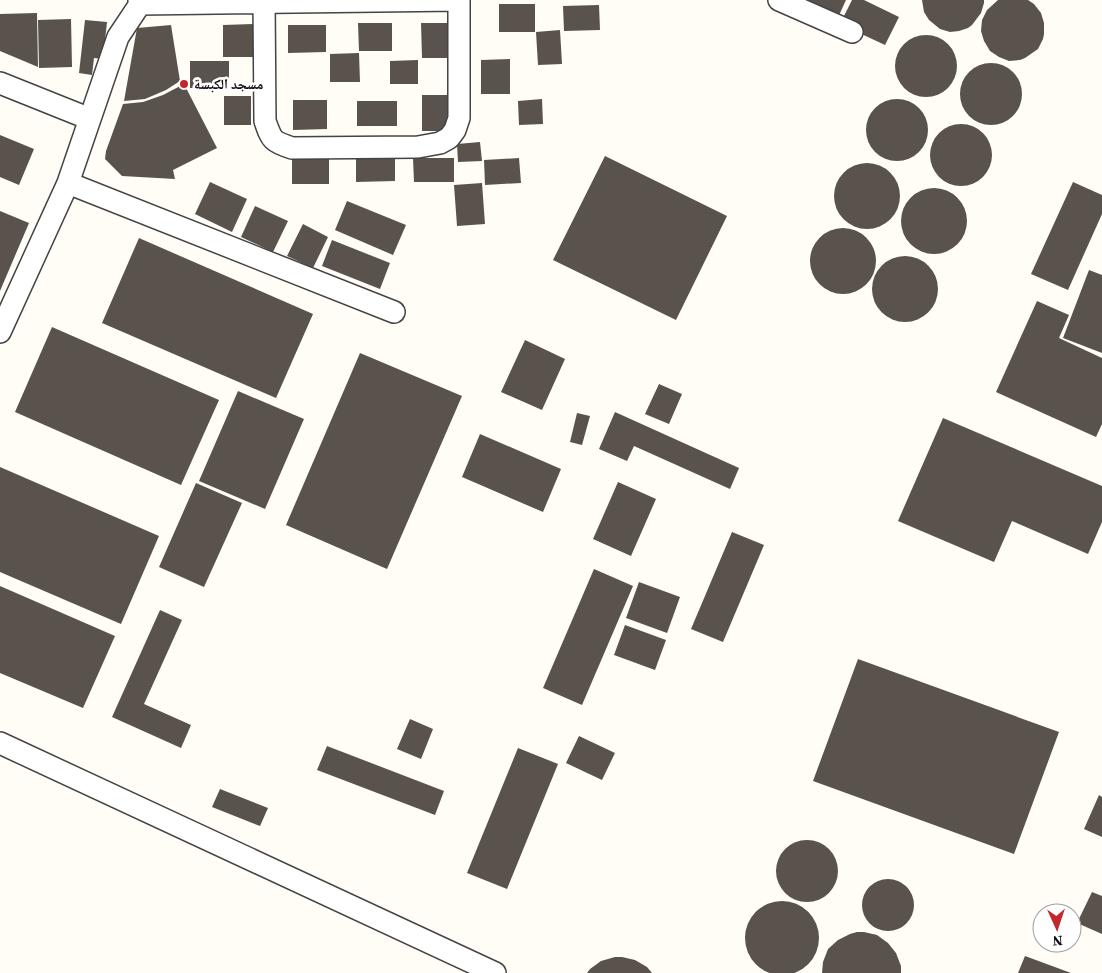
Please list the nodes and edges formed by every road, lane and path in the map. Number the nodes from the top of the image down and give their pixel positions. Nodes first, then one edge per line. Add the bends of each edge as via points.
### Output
1 (460, 0) edge
2 (779, 0) edge
3 (140, 2) edge
4 (264, 2) edge
5 (852, 32) dead end
6 (0, 83) edge
7 (90, 119) junction
8 (68, 183) junction
9 (394, 312) dead end
10 (0, 332) edge
11 (0, 743) edge
12 (495, 973) edge

1 - 4 street
1 - 4 street via 459,118 449,138 440,144 418,147 292,148 276,142 265,121
2 - 5 street
3 - 4 street
3 - 7 street via 118,37
6 - 7 street
7 - 8 street
8 - 9 street
8 - 10 street
11 - 12 street

